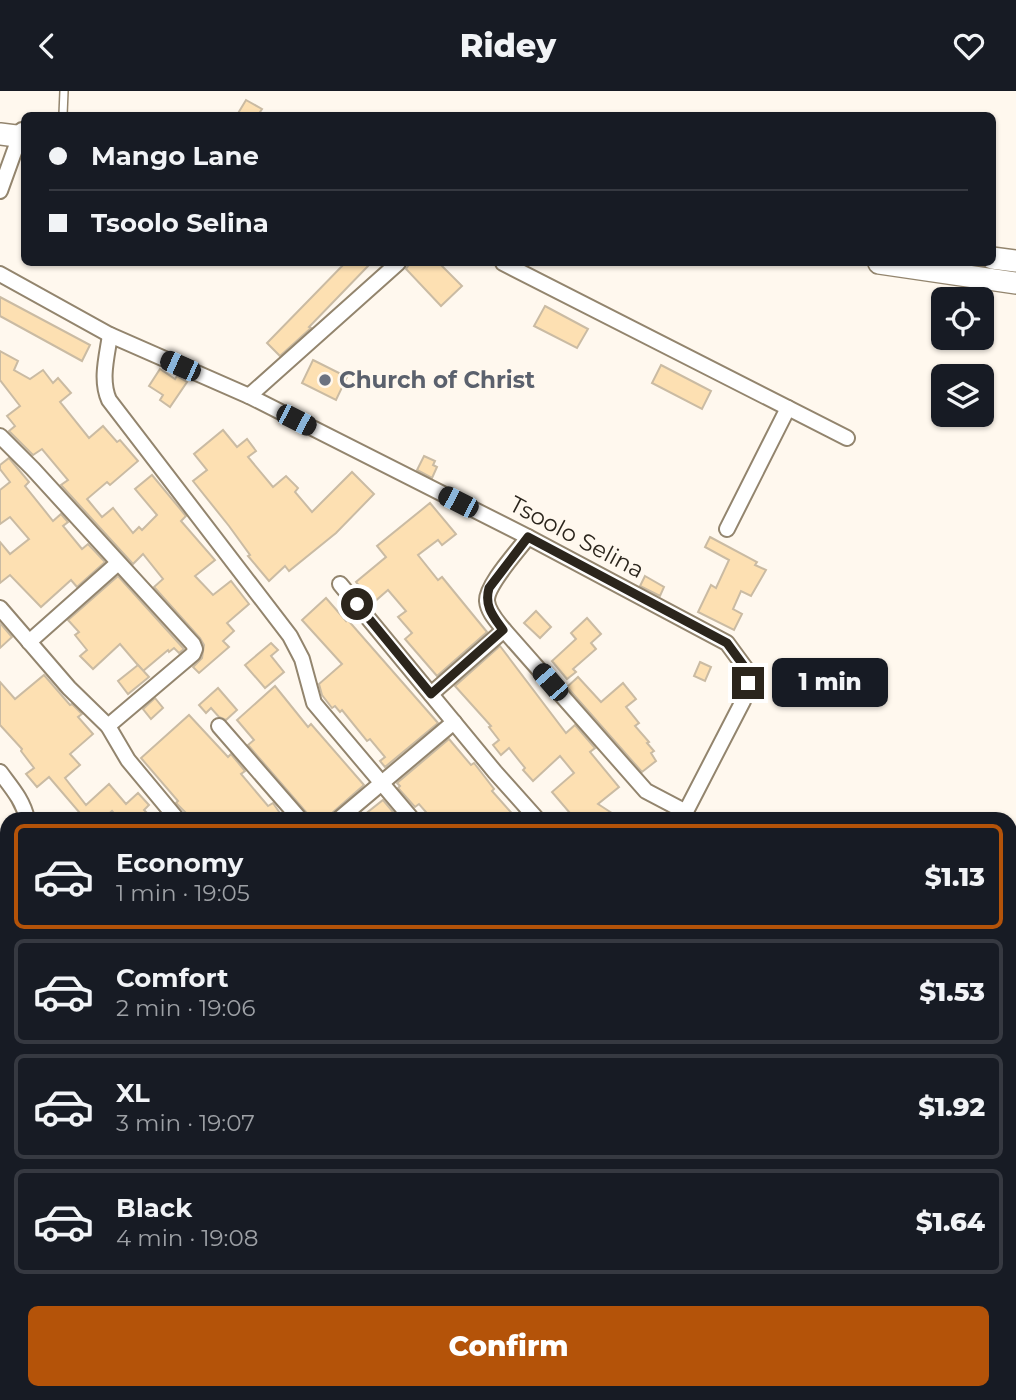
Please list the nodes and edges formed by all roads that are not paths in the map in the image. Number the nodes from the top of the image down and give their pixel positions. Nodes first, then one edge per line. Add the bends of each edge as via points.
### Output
1 (64, 91) edge
2 (63, 112) edge
3 (0, 125) edge
4 (18, 133) edge
5 (0, 191) edge
6 (996, 258) edge
7 (1016, 261) edge
8 (395, 266) edge
9 (509, 266) edge
10 (900, 266) edge
11 (0, 274) edge
12 (1016, 283) edge
13 (110, 335) junction
14 (249, 396) junction
15 (788, 408) junction
16 (0, 436) edge
17 (847, 438) dead end
18 (727, 529) dead end
19 (528, 537) junction
20 (118, 563) junction
21 (340, 584) dead end
22 (0, 608) edge
23 (503, 630) junction
24 (29, 642) junction
25 (431, 694) junction
26 (454, 722) junction
27 (108, 726) junction
28 (219, 726) dead end
29 (0, 772) edge
30 (380, 782) junction
31 (25, 812) edge
32 (171, 812) edge
33 (294, 812) edge
34 (347, 812) edge
35 (406, 812) edge
36 (531, 812) edge
37 (679, 812) edge
38 (686, 812) edge

1 - 2 lane
3 - 4 main road
4 - 5 street
6 - 7 main road
8 - 14 street
9 - 15 street
10 - 12 main road
11 - 13 street, Tsoolo Selina
13 - 14 street, Tsoolo Selina
13 - 30 street via 104,374 109,400 290,636 302,659 314,703
14 - 19 street, Tsoolo Selina
15 - 17 street
15 - 18 street
16 - 20 street
19 - 23 street via 489,588 489,610
19 - 38 street, Tsoolo Selina via 706,630 727,643 749,673 743,701
20 - 24 street
20 - 27 street via 195,649
21 - 25 street
22 - 24 street
23 - 25 street
23 - 37 street via 646,791
24 - 27 street
25 - 26 street
26 - 30 street
26 - 36 street
27 - 32 street via 128,760
28 - 33 street
29 - 31 street
30 - 34 street
30 - 35 street

